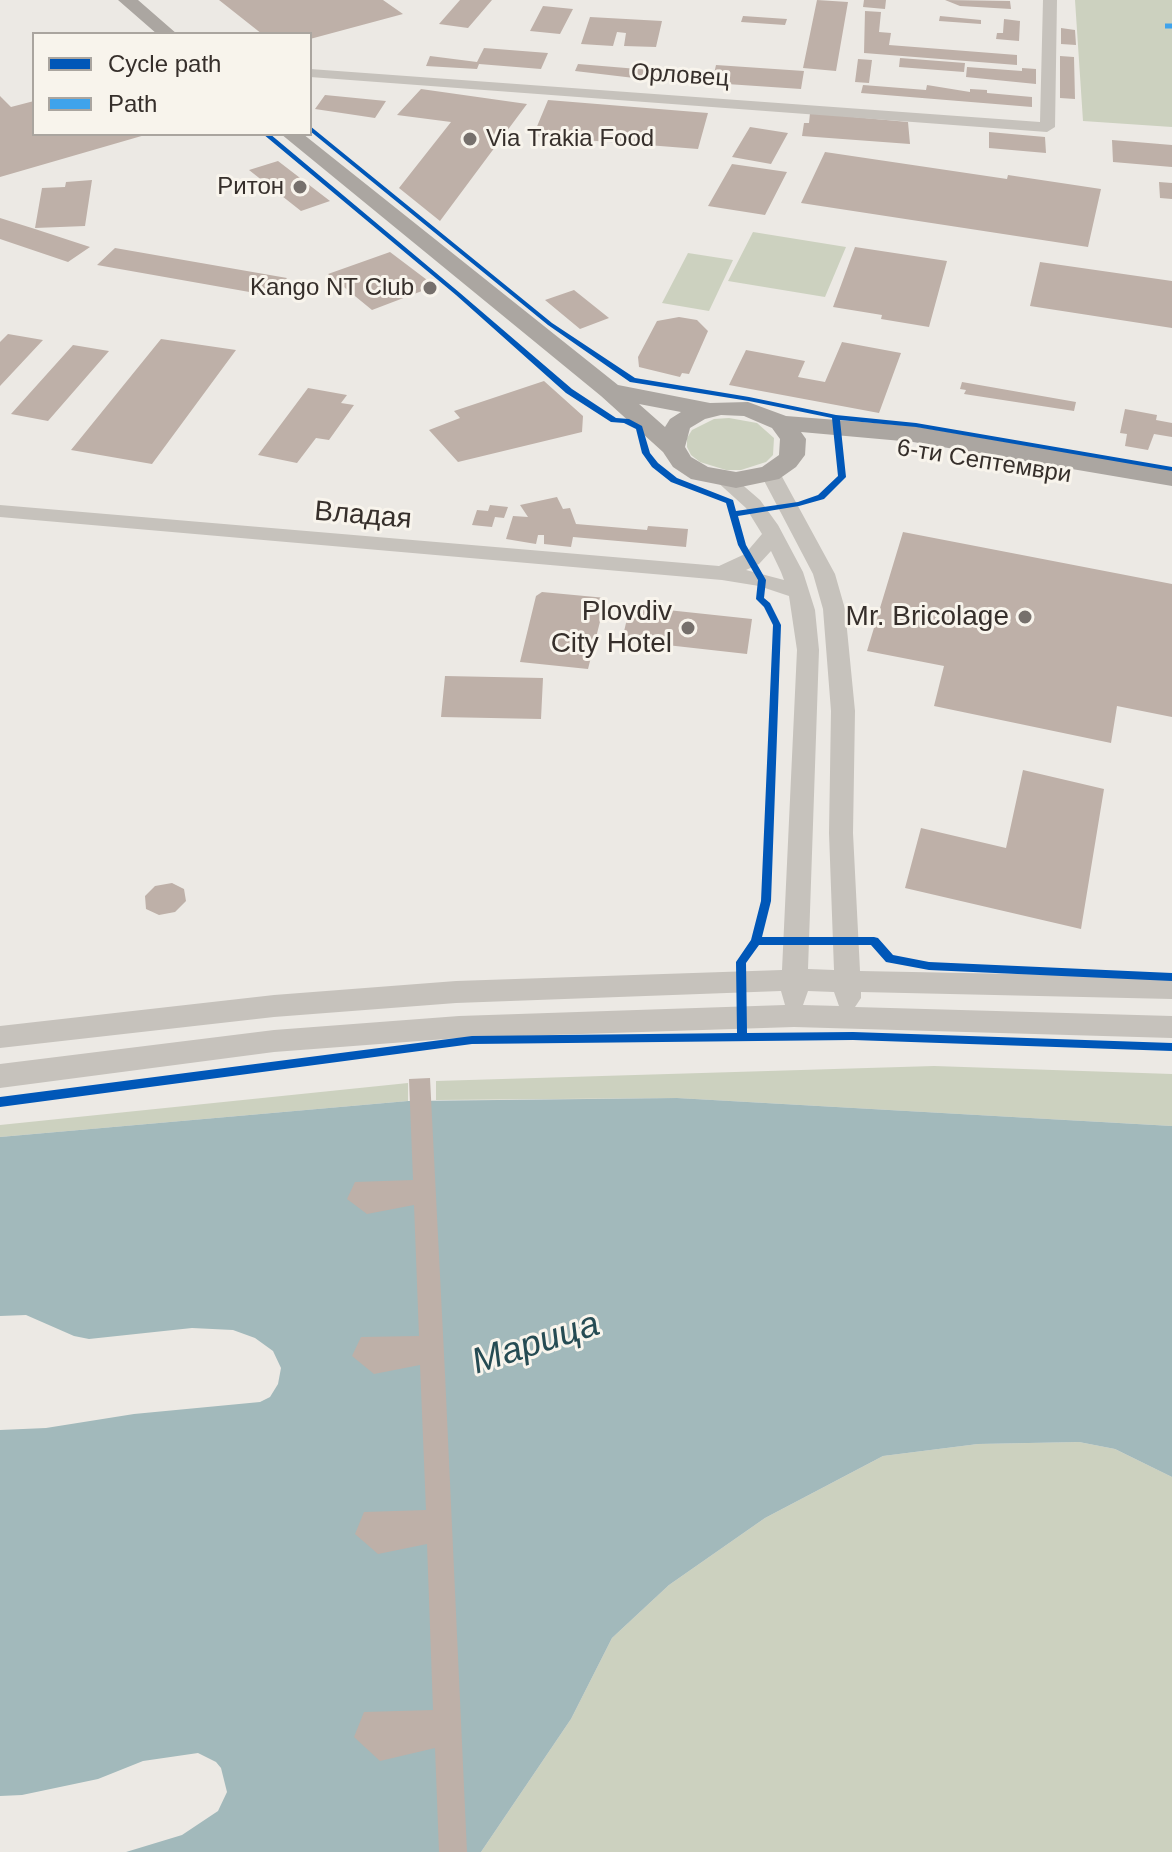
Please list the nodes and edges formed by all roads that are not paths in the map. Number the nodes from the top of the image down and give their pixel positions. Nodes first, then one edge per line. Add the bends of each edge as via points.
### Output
1 (127, 0) edge
2 (1050, 0) edge
3 (166, 32) edge
4 (312, 73) edge
5 (293, 136) edge
6 (610, 391) junction
7 (709, 410) junction
8 (781, 423) junction
9 (672, 447) junction
10 (794, 447) junction
11 (770, 473) junction
12 (1172, 478) edge
13 (724, 479) junction
14 (1172, 493) edge
15 (0, 511) edge
16 (773, 535) junction
17 (722, 573) junction
18 (798, 592) junction
19 (794, 980) junction
20 (847, 980) junction
21 (1172, 988) edge
22 (794, 1016) junction
23 (848, 1017) junction
24 (1172, 1027) edge
25 (0, 1037) edge
26 (0, 1076) edge

1 - 3 main road
2 - 4 street, Орловец via 1047,127
5 - 6 main road
6 - 7 main road
6 - 9 main road
7 - 8 main road via 748,409
7 - 9 main road via 679,424
8 - 10 main road
8 - 12 main road, 6-ти Септември via 941,438
9 - 13 main road via 690,468
10 - 11 main road via 787,462
10 - 14 main road, 6-ти Септември via 910,450
11 - 13 main road
11 - 20 street via 824,574 834,609 843,711
13 - 16 street via 753,504
15 - 17 street, Владая
16 - 17 street via 752,559
16 - 18 street
17 - 18 street, Владая
18 - 19 street via 808,650
19 - 20 street
19 - 22 street
19 - 25 street via 456,992
20 - 21 street
20 - 23 street
22 - 23 street
22 - 26 street via 459,1027 274,1041
23 - 24 street

